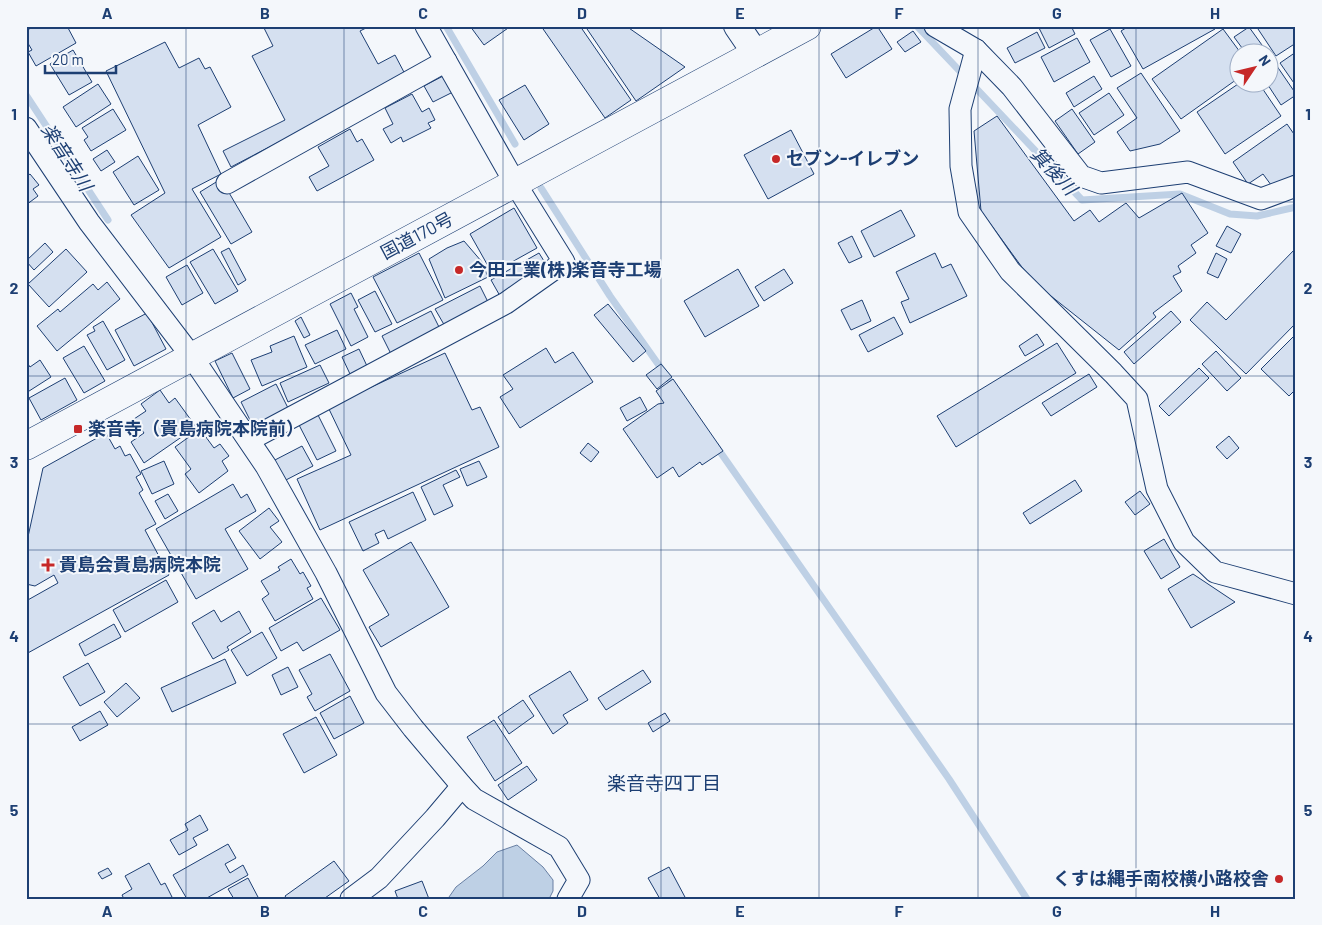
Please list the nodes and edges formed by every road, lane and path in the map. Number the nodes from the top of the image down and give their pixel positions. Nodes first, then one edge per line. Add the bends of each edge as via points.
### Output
1 (426, 26) edge
2 (737, 26) edge
3 (807, 26) edge
4 (935, 26) edge
5 (976, 50) junction
6 (756, 54) junction
7 (446, 61) junction
8 (26, 128) edge
9 (227, 183) dead end
10 (515, 183) junction
11 (1296, 186) edge
12 (192, 357) junction
13 (249, 440) junction
14 (26, 446) edge
15 (1296, 594) edge
16 (462, 786) junction
17 (351, 899) edge
18 (568, 899) edge

1 - 7 street
2 - 6 street
3 - 6 highway, 国道170号
4 - 5 street
5 - 11 street via 1012,87 1081,176 1100,183 1188,172 1261,199
5 - 15 street via 960,109 961,166 969,212 1010,271 1137,399 1157,489 1184,542 1215,572
6 - 10 highway, 国道170号
7 - 9 street
7 - 10 street
8 - 12 street via 89,222
10 - 12 highway, 国道170号
10 - 13 street via 564,262 506,303
12 - 13 street
12 - 14 highway, 国道170号
13 - 16 street via 326,573 386,693
16 - 17 street via 379,878
16 - 18 street via 474,799 559,847 579,880

